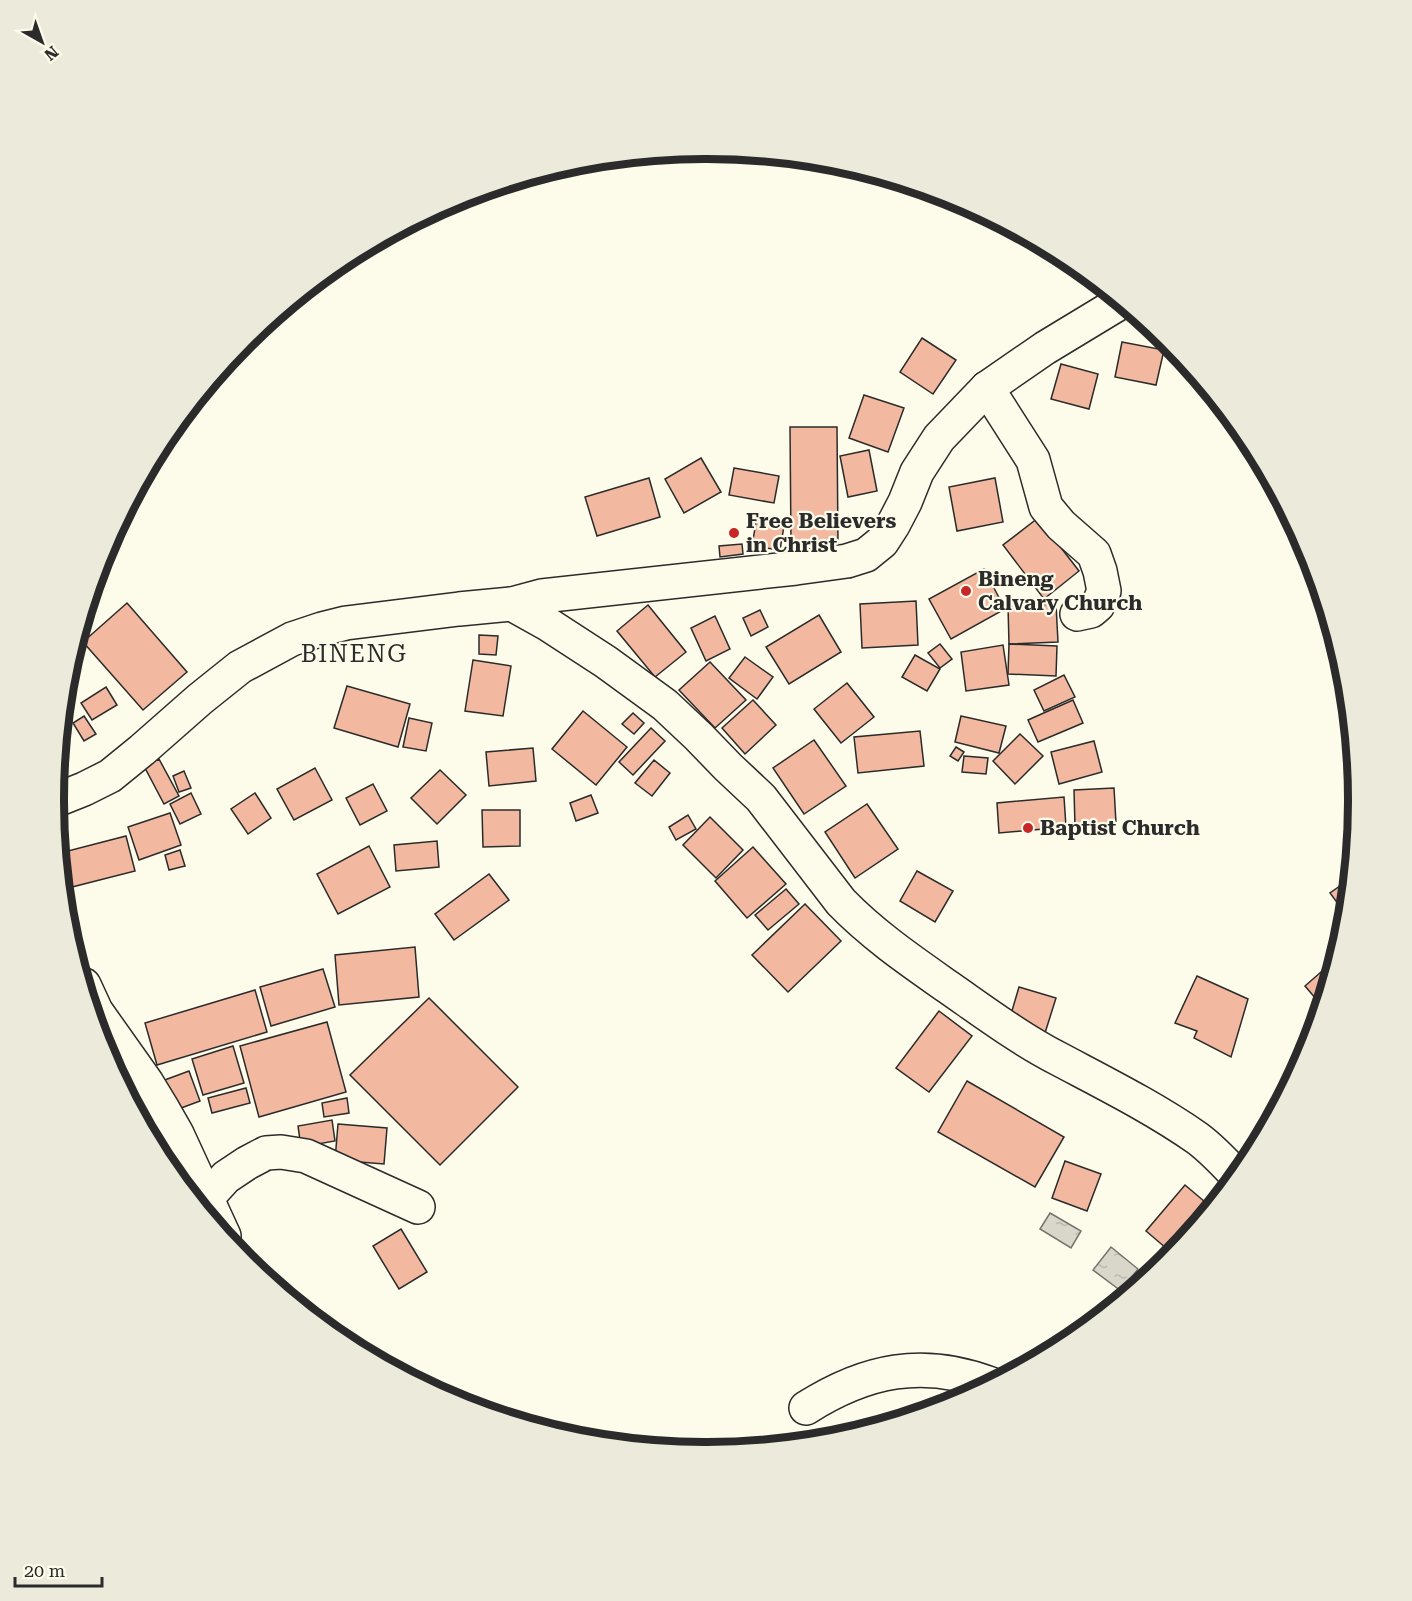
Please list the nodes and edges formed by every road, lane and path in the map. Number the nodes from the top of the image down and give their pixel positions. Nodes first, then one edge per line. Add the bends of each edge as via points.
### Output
1 (1114, 306) edge
2 (987, 388) junction
3 (512, 604) junction
4 (1077, 614) dead end
5 (64, 797) edge
6 (105, 1024) edge
7 (1230, 1169) edge
8 (206, 1199) junction
9 (209, 1205) edge
10 (418, 1207) dead end
11 (981, 1380) edge
12 (806, 1408) dead end

1 - 2 street
2 - 3 street via 939,438 917,472 893,525 882,542 866,555 796,568 542,596
2 - 4 street via 1033,460 1046,507 1094,554 1104,591 1091,611
3 - 5 street via 346,623 292,639 240,667 110,776
3 - 7 street via 665,705 761,798 841,902 883,940 1026,1040 1199,1139
6 - 8 street via 161,1106
8 - 9 street
8 - 10 street via 247,1162 266,1153 281,1152 306,1156
11 - 12 street via 942,1370 883,1374 858,1381

